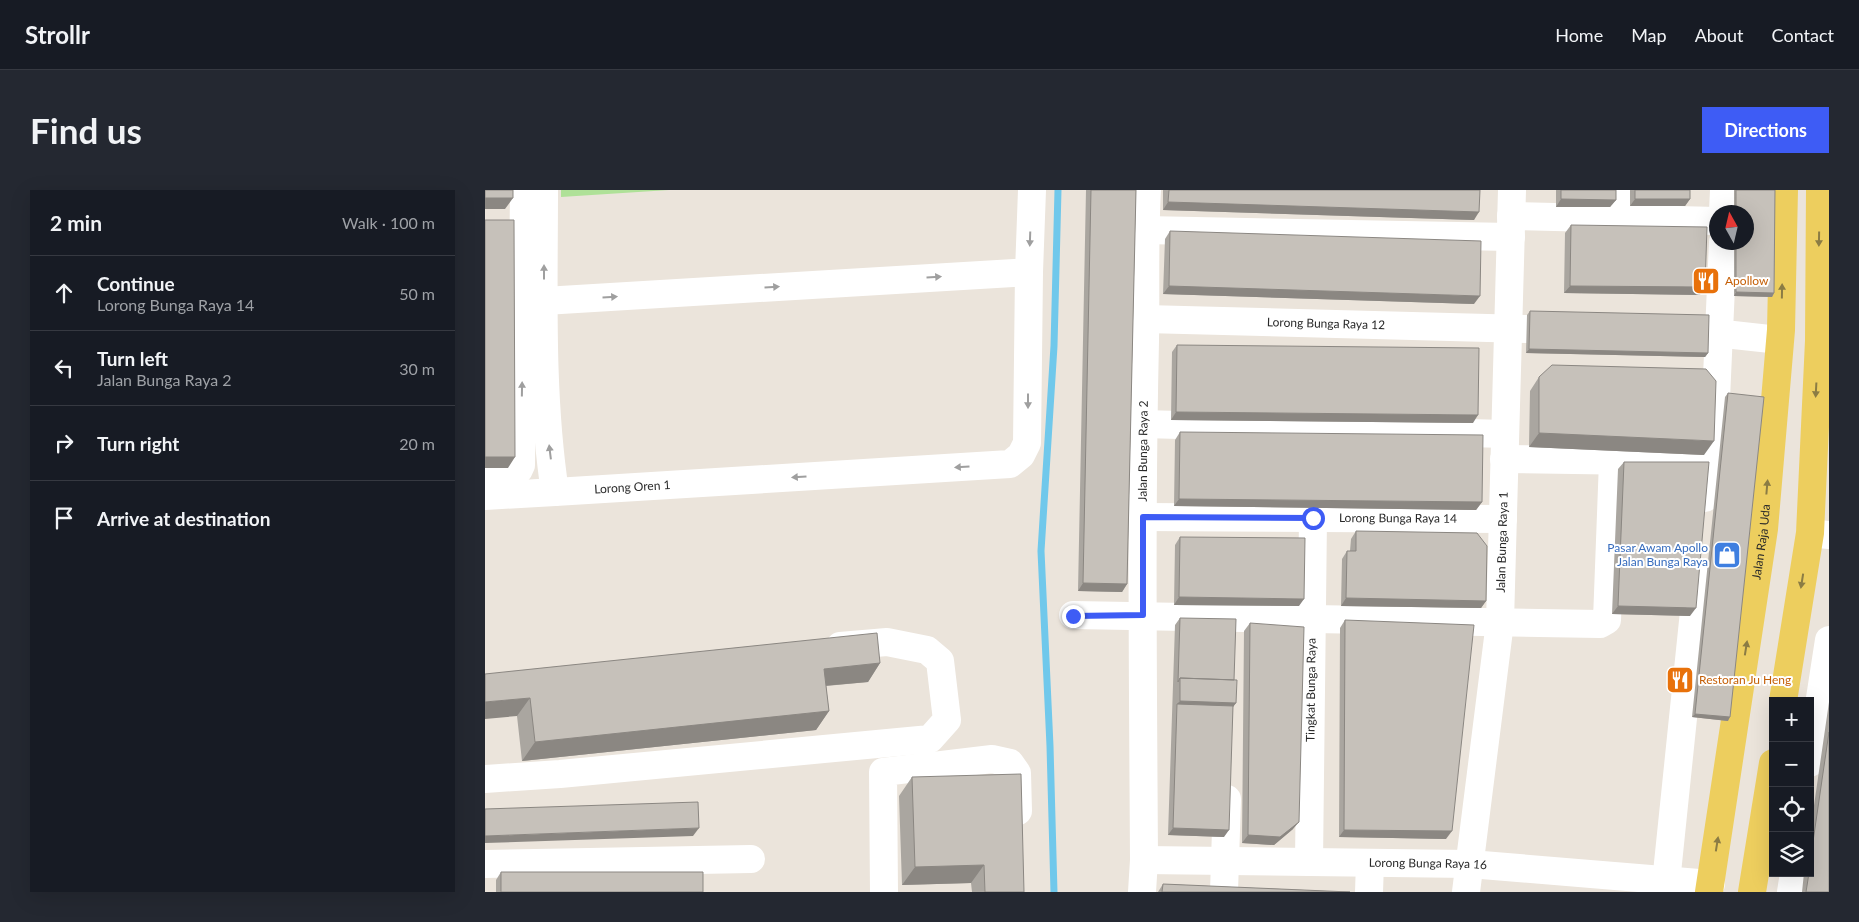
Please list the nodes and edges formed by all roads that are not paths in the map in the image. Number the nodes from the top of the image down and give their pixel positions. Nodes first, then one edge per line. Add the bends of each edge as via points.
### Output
1 (524, 190) edge
2 (544, 190) edge
3 (1032, 190) edge
4 (1147, 190) edge
5 (1618, 190) edge
6 (1724, 190) edge
7 (1784, 190) edge
8 (1820, 190) edge
9 (1723, 205) edge
10 (1512, 214) edge
11 (1618, 219) junction
12 (1709, 221) edge
13 (495, 223) edge
14 (524, 223) junction
15 (1144, 230) junction
16 (1722, 250) edge
17 (1029, 272) junction
18 (544, 301) junction
19 (1145, 319) junction
20 (1518, 328) junction
21 (1712, 333) junction
22 (1780, 340) junction
23 (1819, 341) junction
24 (1143, 424) junction
25 (1504, 446) junction
26 (1613, 460) junction
27 (1709, 462) junction
28 (485, 478) edge
29 (555, 492) junction
30 (485, 496) edge
31 (1143, 517) junction
32 (1313, 518) junction
33 (1503, 519) junction
34 (1703, 520) edge
35 (1819, 534) edge
36 (1700, 549) edge
37 (1143, 615) junction
38 (1073, 616) dead end
39 (1236, 617) junction
40 (1312, 618) junction
41 (1500, 622) junction
42 (1829, 640) edge
43 (1235, 646) edge
44 (818, 648) edge
45 (1784, 697) edge
46 (1813, 742) edge
47 (1228, 773) edge
48 (485, 779) edge
49 (1769, 787) edge
50 (1019, 832) edge
51 (751, 859) dead end
52 (1144, 860) junction
53 (1224, 861) junction
54 (1309, 862) junction
55 (1370, 863) junction
56 (485, 864) edge
57 (1469, 864) junction
58 (1793, 877) edge
59 (1666, 886) edge
60 (1710, 888) edge
61 (884, 892) edge
62 (1141, 892) edge
63 (1224, 892) edge
64 (1369, 892) edge
65 (1466, 892) edge
66 (1752, 892) edge
67 (1791, 892) edge

1 - 14 street
18 -> 2 street
3 -> 17 street
4 - 15 street, Jalan Bunga Raya 2
5 - 11 street
6 - 9 street
22 -> 7 main road, Jalan Raja Uda
8 -> 23 main road
10 - 11 street
10 - 15 street
10 - 20 street, Jalan Bunga Raya 1
11 - 12 street
13 - 14 street
28 -> 14 street via 510,477 519,473 521,465
15 - 19 street, Jalan Bunga Raya 2
16 - 21 street
18 -> 17 street
17 -> 29 street, Lorong Oren 1 via 1027,443 1010,464
29 -> 18 street via 549,447
19 - 20 street, Lorong Bunga Raya 12
19 - 24 street, Jalan Bunga Raya 2
20 - 25 street, Jalan Bunga Raya 1
21 - 22 street
21 - 27 street via 1715,399
22 - 23 main road
60 -> 22 main road, Jalan Raja Uda via 1764,529
23 -> 35 main road
24 - 25 street
24 - 31 street, Jalan Bunga Raya 2
25 - 26 street
25 - 33 street, Jalan Bunga Raya 1
26 - 27 street
26 - 41 street via 1607,620 1600,624
27 - 34 street
29 - 30 street, Lorong Oren 1
31 - 32 street, Lorong Bunga Raya 14
31 - 37 street, Jalan Bunga Raya 2
32 - 33 street, Lorong Bunga Raya 14
32 - 40 street, Tingkat Bunga Raya
33 - 41 street, Jalan Bunga Raya 1
35 -> 45 main road
36 - 59 street
37 - 38 street
37 - 39 street
37 - 52 street, Jalan Bunga Raya 2
39 - 40 street
39 - 43 street
40 - 41 street
40 - 54 street, Tingkat Bunga Raya
41 - 57 street, Jalan Bunga Raya 1
42 - 46 street
44 - 48 street via 887,642 927,650 940,661 947,720 930,739
47 - 53 street
49 - 66 main road
50 - 61 street via 1017,773 1009,763 992,759 883,772
51 - 56 street
52 - 53 street, Lorong Bunga Raya 16
52 - 62 street, Jalan Bunga Raya 2
53 - 54 street, Lorong Bunga Raya 16
53 - 63 street
54 - 55 street, Lorong Bunga Raya 16
55 - 57 street, Lorong Bunga Raya 16
55 - 64 street
57 - 59 street, Lorong Bunga Raya 16
57 - 65 street, Jalan Bunga Raya 1
58 - 67 street
59 - 60 street, Lorong Bunga Raya 16

